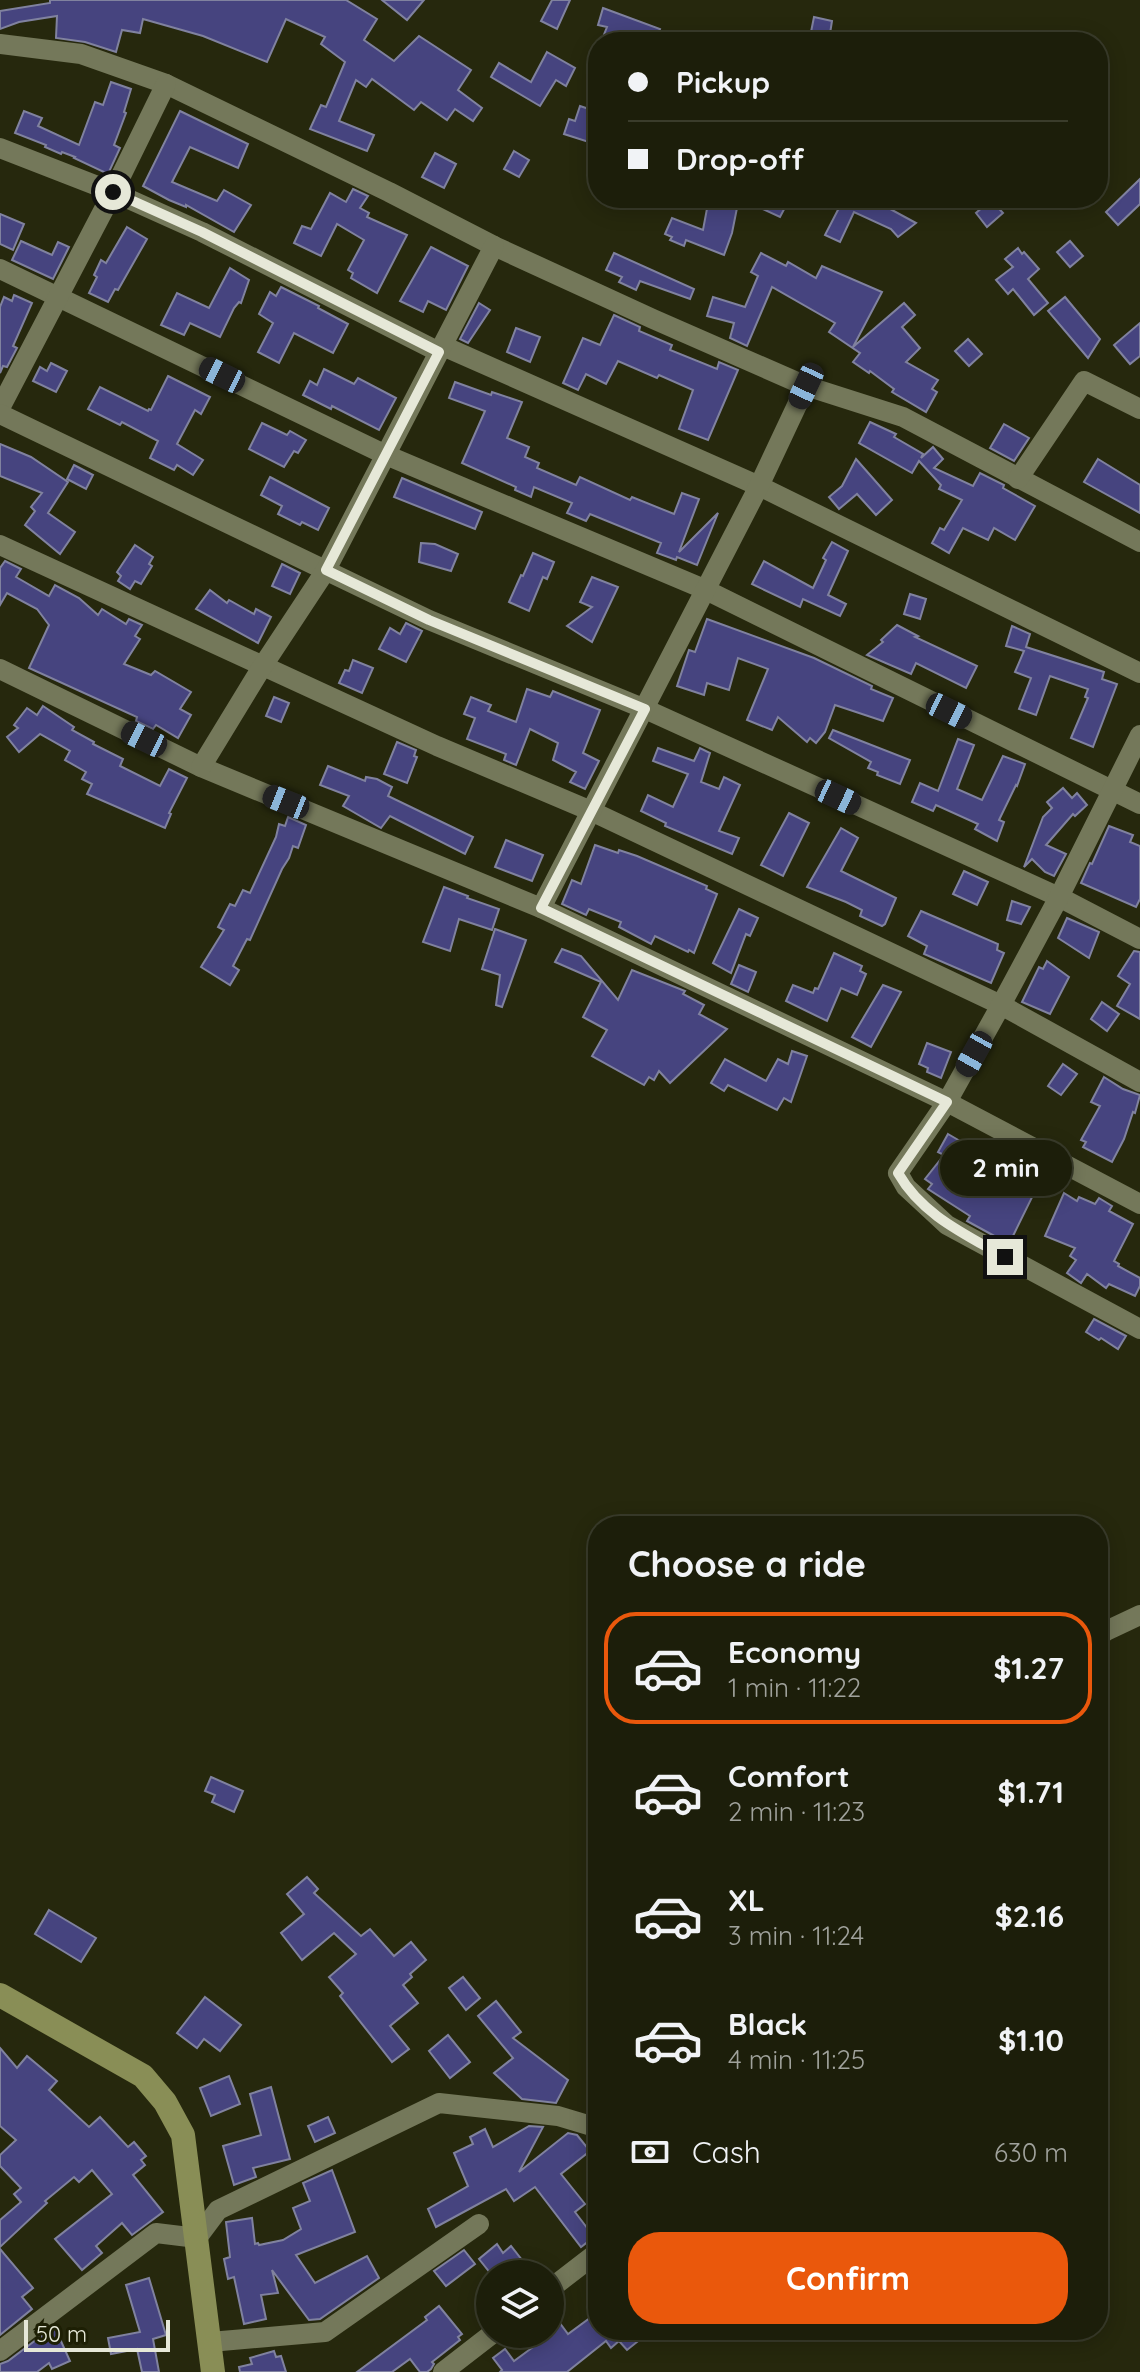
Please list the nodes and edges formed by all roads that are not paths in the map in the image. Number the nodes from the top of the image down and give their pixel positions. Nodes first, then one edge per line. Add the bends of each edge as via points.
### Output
1 (0, 44) edge
2 (166, 84) junction
3 (0, 148) edge
4 (113, 192) junction
5 (494, 246) junction
6 (0, 269) edge
7 (59, 295) junction
8 (441, 349) junction
9 (806, 386) junction
10 (1140, 409) edge
11 (0, 411) edge
12 (386, 455) junction
13 (1018, 479) junction
14 (759, 486) junction
15 (1140, 542) edge
16 (0, 545) edge
17 (326, 570) junction
18 (704, 589) junction
19 (262, 667) junction
20 (0, 669) edge
21 (1140, 673) edge
22 (645, 709) junction
23 (1140, 735) edge
24 (201, 767) junction
25 (1113, 792) junction
26 (1140, 804) edge
27 (591, 811) junction
28 (1059, 897) junction
29 (541, 908) junction
30 (1140, 939) edge
31 (1001, 1005) junction
32 (1140, 1082) edge
33 (947, 1102) junction
34 (1140, 1204) edge
35 (1140, 1329) edge
36 (1140, 1615) edge
37 (1108, 1630) edge
38 (0, 1995) edge
39 (588, 2125) edge
40 (479, 2224) dead end
41 (197, 2238) junction
42 (588, 2260) edge
43 (564, 2278) edge
44 (210, 2342) junction
45 (476, 2346) edge
46 (0, 2351) edge
47 (213, 2372) edge
48 (443, 2372) edge

1 - 2 street via 81,54
2 - 4 street
2 - 5 street
3 - 4 street
4 - 7 street
4 - 8 street
5 - 8 street
5 - 9 street
6 - 7 street
7 - 11 street
7 - 12 street
8 - 12 street
8 - 14 street
9 - 13 street via 903,417
9 - 14 street
10 - 13 street via 1084,381
11 - 17 street
12 - 17 street
12 - 18 street
13 - 15 street
14 - 18 street
14 - 21 street
16 - 19 street
17 - 19 street
17 - 22 street via 429,620
18 - 22 street
18 - 25 street
19 - 24 street
19 - 27 street
20 - 24 street
22 - 27 street
22 - 28 street
23 - 25 street
24 - 29 street
25 - 26 street
25 - 28 street
27 - 29 street
27 - 31 street
28 - 30 street
28 - 31 street
29 - 33 street
31 - 32 street
31 - 33 street
33 - 34 street
33 - 35 street via 898,1173 906,1187 947,1225
36 - 37 street
38 - 41 main road via 143,2076 165,2102 183,2135
39 - 41 street via 558,2116 439,2103 218,2210
40 - 44 street via 325,2332
41 - 44 main road
41 - 46 street via 156,2233
42 - 43 street
44 - 47 main road
45 - 48 street

